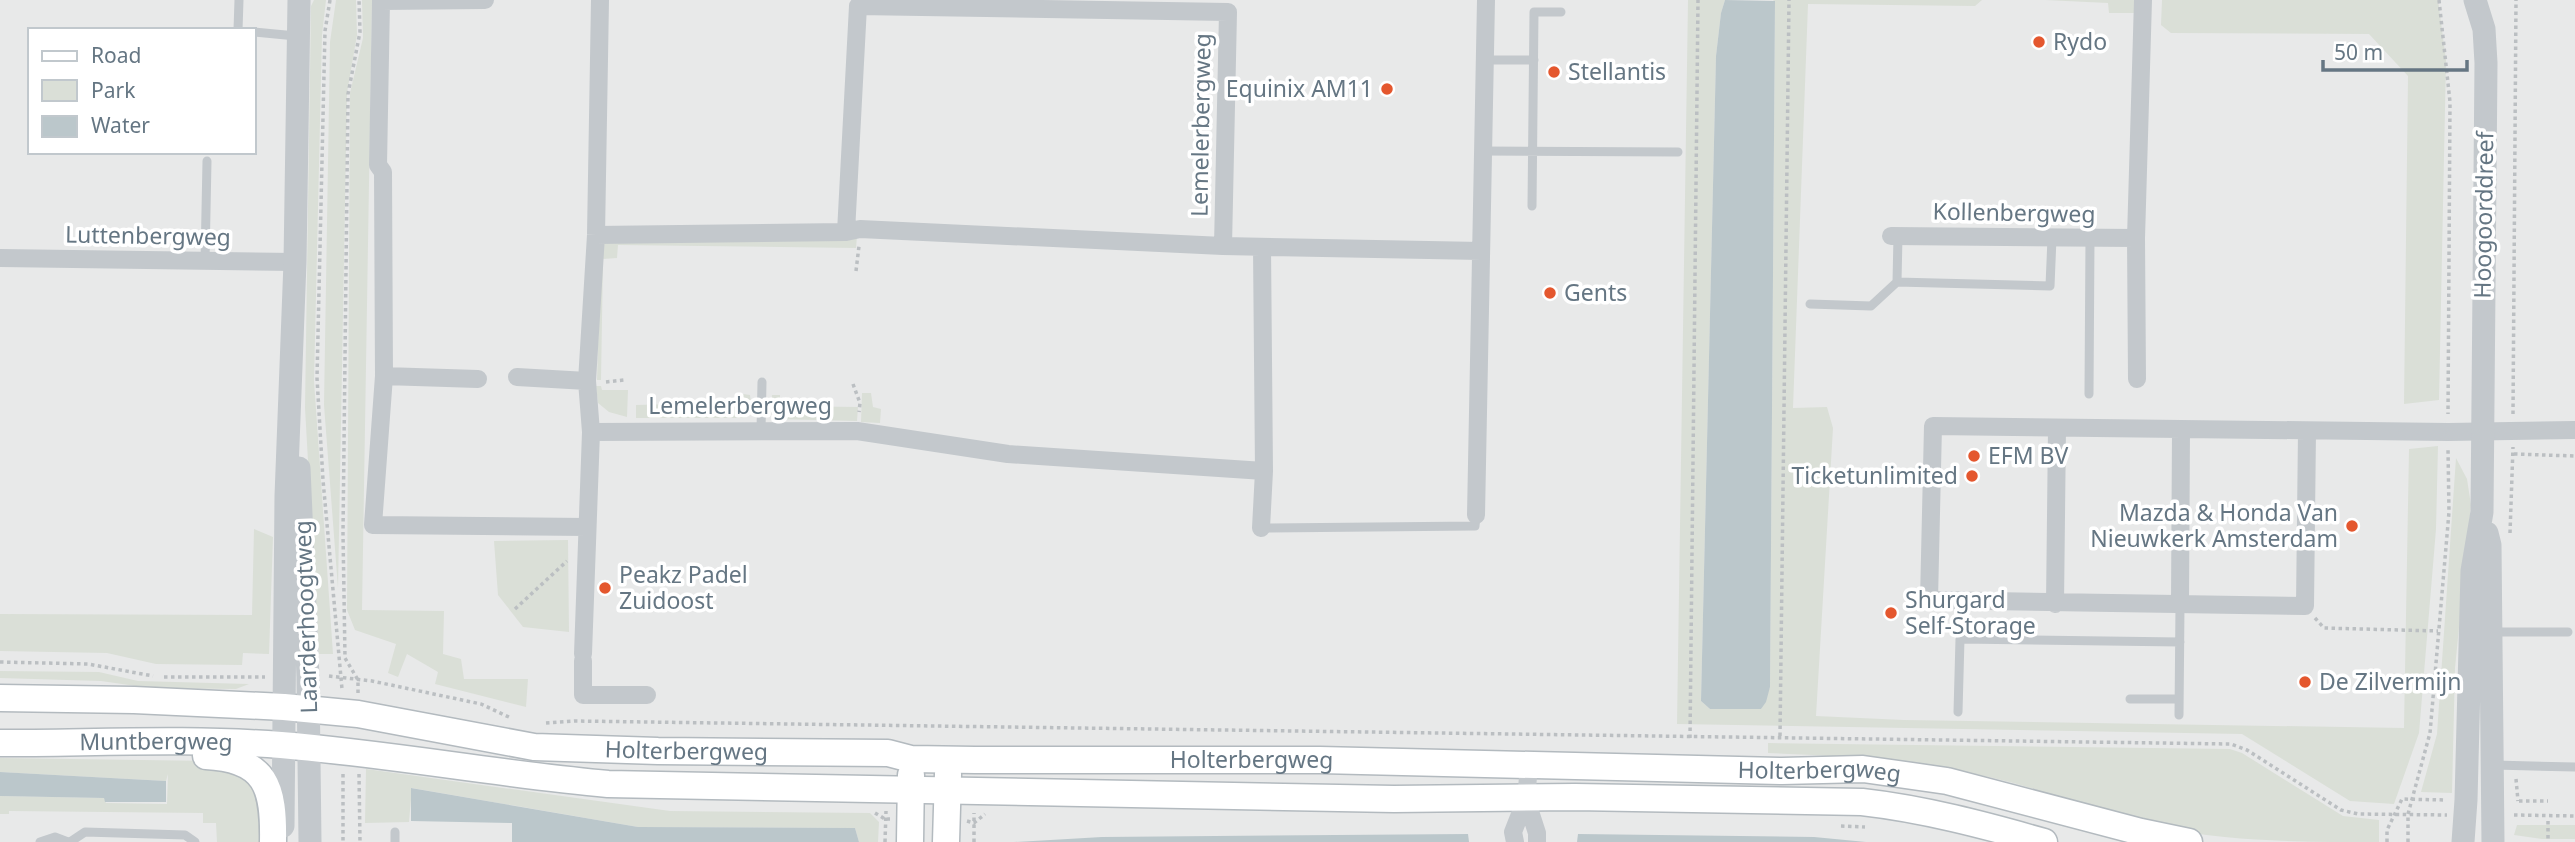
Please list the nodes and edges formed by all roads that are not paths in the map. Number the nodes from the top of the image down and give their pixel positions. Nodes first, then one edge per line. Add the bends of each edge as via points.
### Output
1 (239, 0) edge
2 (299, 0) edge
3 (485, 0) edge
4 (600, 0) edge
5 (1486, 0) edge
6 (2143, 0) edge
7 (2474, 0) edge
8 (1561, 12) dead end
9 (238, 28) edge
10 (256, 32) edge
11 (298, 36) junction
12 (1485, 60) junction
13 (1534, 61) junction
14 (1483, 151) junction
15 (1533, 151) junction
16 (1678, 152) dead end
17 (207, 161) dead end
18 (1532, 206) dead end
19 (853, 230) junction
20 (596, 234) junction
21 (1894, 236) joint
22 (2052, 238) junction
23 (2090, 238) junction
24 (2136, 239) junction
25 (1223, 246) junction
26 (1262, 247) junction
27 (1481, 251) junction
28 (0, 258) edge
29 (205, 261) junction
30 (295, 262) junction
31 (1897, 282) junction
32 (1810, 304) dead end
33 (384, 376) junction
34 (517, 377) dead end
35 (478, 379) dead end
36 (2137, 379) dead end
37 (587, 381) junction
38 (762, 382) dead end
39 (2089, 394) dead end
40 (2057, 428) junction
41 (761, 430) junction
42 (2181, 430) junction
43 (2575, 430) edge
44 (2307, 431) junction
45 (591, 432) junction
46 (2482, 432) junction
47 (1264, 471) junction
48 (1476, 515) joint
49 (1261, 528) joint
50 (587, 535) junction
51 (2055, 604) junction
52 (2180, 606) junction
53 (2481, 632) junction
54 (2568, 632) dead end
55 (2179, 642) junction
56 (647, 695) dead end
57 (0, 698) edge
58 (2130, 699) dead end
59 (2179, 699) junction
60 (296, 708) junction
61 (1958, 712) dead end
62 (2179, 715) dead end
63 (0, 743) edge
64 (184, 743) junction
65 (282, 745) junction
66 (310, 748) junction
67 (911, 759) junction
68 (949, 760) junction
69 (2492, 765) junction
70 (1529, 766) junction
71 (2575, 767) edge
72 (911, 790) junction
73 (948, 790) junction
74 (1526, 799) junction
75 (40, 842) edge
76 (69, 842) edge
77 (195, 842) edge
78 (273, 842) edge
79 (283, 842) edge
80 (310, 842) edge
81 (910, 842) edge
82 (946, 842) edge
83 (1515, 842) edge
84 (1537, 842) edge
85 (2045, 842) edge
86 (2189, 842) edge
87 (2463, 842) edge
88 (2493, 842) edge

1 - 9 lane
2 - 11 street, Laarderhoogtweg
3 - 33 street via 381,1 378,165 383,172
4 - 20 street
5 - 12 street
6 - 24 street
7 - 46 street, Hoogoorddreef via 2484,29 2486,63
8 - 13 lane via 1534,12
10 - 11 lane
11 - 30 street, Laarderhoogtweg
12 - 13 lane
12 - 14 street
13 - 15 lane
14 - 15 lane
14 - 27 street
15 - 16 lane
15 - 18 lane
17 - 29 lane
19 - 20 street, Lemelerbergweg
19 - 25 street, Lemelerbergweg
19 - 25 street, Lemelerbergweg via 858,6 1228,12
20 - 37 street
21 - 22 street, Kollenbergweg
21 - 31 lane
22 - 23 street, Kollenbergweg
22 - 31 lane via 2050,286
23 - 24 street, Kollenbergweg
23 - 39 lane
24 - 36 street
25 - 26 street, Lemelerbergweg
26 - 27 street, Lemelerbergweg
26 - 47 street
27 - 48 street
28 - 29 street, Luttenbergweg
29 - 30 street, Luttenbergweg
30 - 60 street, Laarderhoogtweg via 292,392 303,498
31 - 32 lane via 1871,306
33 - 35 street
33 - 50 street via 373,526
34 - 37 street
37 - 45 street
38 - 41 lane
40 - 42 street
40 - 51 street
40 - 51 street via 1933,426 1929,587 1929,600
41 - 45 street, Lemelerbergweg
41 - 47 street, Lemelerbergweg via 857,431 1008,454
42 - 44 street
42 - 52 street
43 - 46 street
44 - 46 street
44 - 52 street via 2305,606
45 - 50 street
46 - 53 street, Hoogoorddreef via 2482,513 2472,571
47 - 49 street
48 - 49 lane via 1475,526
50 - 56 street via 583,695
51 - 52 street
52 - 55 lane
53 - 54 lane
53 - 69 street, Hoogoorddreef
53 - 87 street, Hoogoorddreef
55 - 59 lane
55 - 61 lane via 1960,639
57 - 60 main road, Muntbergweg
58 - 59 lane
59 - 62 lane
60 - 65 street, Laarderhoogtweg
60 - 66 street, Laarderhoogtweg
60 - 67 main road, Holterbergweg via 358,713 534,747 888,754
63 - 64 main road, Muntbergweg
64 - 65 main road, Muntbergweg
64 - 78 main road via 200,756 231,759 258,775 272,798
65 - 66 main road, Muntbergweg
65 - 79 street, Laarderhoogtweg
66 - 72 main road, Holterbergweg via 608,784
66 - 80 street, Laarderhoogtweg
67 - 68 main road, Holterbergweg
67 - 72 main road
68 - 70 main road, Holterbergweg via 1320,760
68 - 73 main road
69 - 71 lane
69 - 88 street, Hoogoorddreef
70 - 74 street
70 - 86 main road, Holterbergweg via 1863,769 1947,781
72 - 73 main road, Holterbergweg
72 - 81 main road
73 - 74 main road, Holterbergweg
73 - 82 main road
74 - 83 street via 1513,832
74 - 84 street
74 - 85 main road, Holterbergweg via 1862,802 1964,820
75 - 76 lane via 55,838
76 - 77 lane via 85,832 185,835

